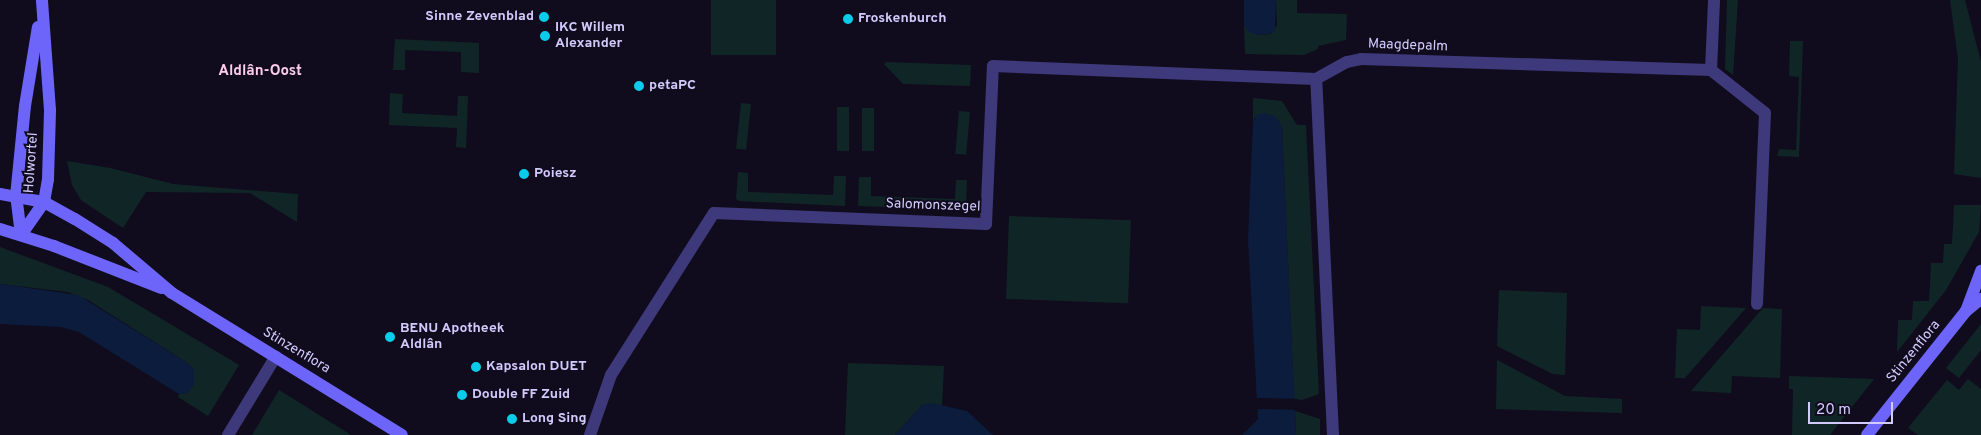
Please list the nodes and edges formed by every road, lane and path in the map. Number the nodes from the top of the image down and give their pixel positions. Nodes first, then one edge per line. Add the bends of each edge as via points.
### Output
1 (1714, 0) edge
2 (41, 4) edge
3 (1710, 70) junction
4 (1316, 79) junction
5 (0, 194) edge
6 (16, 196) junction
7 (44, 202) junction
8 (0, 230) edge
9 (21, 235) junction
10 (1981, 271) edge
11 (172, 293) junction
12 (1981, 299) edge
13 (1757, 304) dead end
14 (1966, 311) junction
15 (276, 356) junction
16 (228, 435) edge
17 (402, 435) edge
18 (590, 435) edge
19 (1333, 435) edge
20 (1867, 435) edge

1 - 3 street
2 - 6 street, Holwortel via 25,106
2 - 7 street, Holwortel via 50,110
3 - 4 street, Maagdepalm via 1361,59 1347,62
3 - 13 street via 1765,113
4 - 18 street, Salomonszegel via 993,66 986,224 714,213 611,376
4 - 19 street
5 - 6 street, Stinzenflora
6 - 7 street, Stinzenflora
6 - 9 street, Holwortel
7 - 9 street, Holwortel
7 - 11 street, Stinzenflora via 113,243
8 - 9 street, Stinzenflora
9 - 11 street, Stinzenflora
10 - 14 street, Stinzenflora
11 - 15 street, Stinzenflora
12 - 14 street, Stinzenflora
14 - 20 street, Stinzenflora
15 - 16 street
15 - 17 street, Stinzenflora

